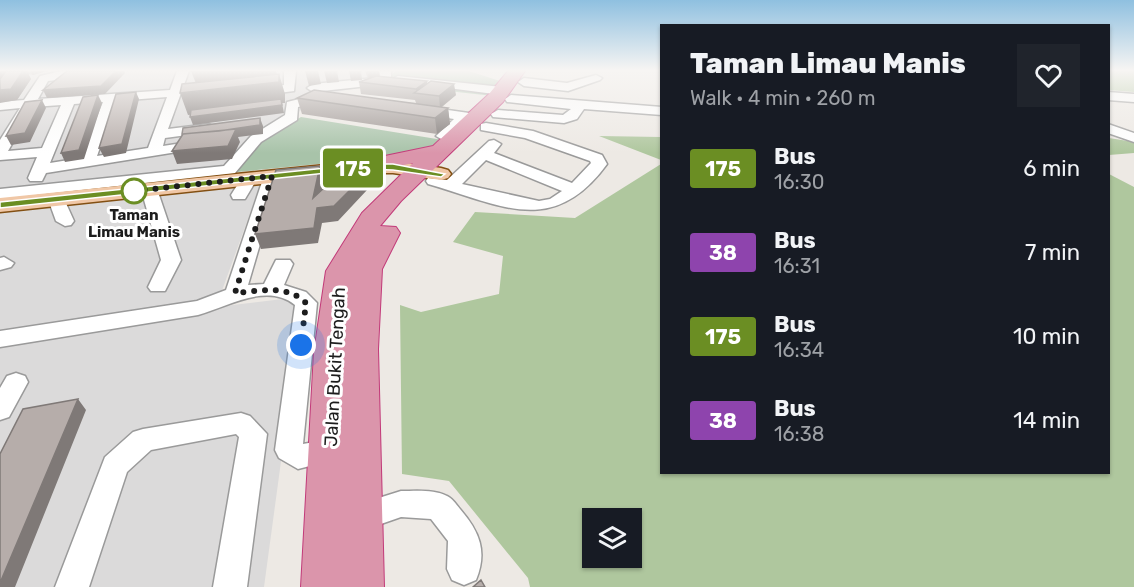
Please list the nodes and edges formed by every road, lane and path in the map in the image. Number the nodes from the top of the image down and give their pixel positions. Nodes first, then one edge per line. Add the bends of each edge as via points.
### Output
1 (31, 98) edge
2 (330, 98) edge
3 (455, 98) edge
4 (506, 98) edge
5 (110, 99) junction
6 (171, 100) junction
7 (69, 102) junction
8 (27, 104) junction
9 (190, 104) edge
10 (577, 105) junction
11 (0, 106) edge
12 (409, 109) edge
13 (660, 111) edge
14 (496, 112) junction
15 (209, 114) edge
16 (444, 114) junction
17 (163, 120) junction
18 (226, 126) edge
19 (259, 129) junction
20 (159, 135) junction
21 (236, 140) edge
22 (212, 143) edge
23 (603, 144) dead end
24 (154, 151) junction
25 (47, 152) junction
26 (0, 154) edge
27 (484, 154) junction
28 (585, 154) junction
29 (87, 162) junction
30 (438, 166) junction
31 (40, 169) junction
32 (352, 173) junction
33 (272, 176) junction
34 (145, 186) junction
35 (574, 190) junction
36 (0, 194) edge
37 (27, 196) junction
38 (392, 196) junction
39 (56, 199) junction
40 (0, 205) edge
41 (65, 221) dead end
42 (283, 264) dead end
43 (158, 287) dead end
44 (272, 290) junction
45 (235, 293) junction
46 (0, 339) edge
47 (16, 382) dead end
48 (0, 410) edge
49 (331, 450) junction
50 (358, 518) junction
51 (465, 569) dead end
52 (72, 587) edge
53 (230, 587) edge
54 (326, 587) edge
55 (359, 587) edge

1 - 8 street
2 - 19 street via 288,109
3 - 14 street
4 - 14 highway, Jalan Bukit Tengah
5 - 6 street
5 - 7 street
5 - 29 street
6 - 9 street
6 - 17 street
7 - 8 street
7 - 25 street
8 - 11 street
8 - 26 street
10 - 13 street
10 - 14 street via 531,101
10 - 14 street via 578,110 564,119
12 - 16 street
14 - 16 street
14 - 16 street via 461,101
14 - 27 street
14 - 28 street via 528,134
14 - 30 highway, Jalan Bukit Tengah
14 - 30 street
15 - 17 street
17 - 20 street
18 - 20 street
19 - 21 street
19 - 34 street via 229,170
20 - 24 street
22 - 24 street
23 - 28 street
24 - 29 street
24 - 34 street
25 - 26 street
25 - 31 street
27 - 30 street
27 - 35 street
28 - 35 street via 597,158 599,164
29 - 31 street
30 - 32 highway
30 - 35 street via 530,206 548,205
30 - 38 highway, Jalan Bukit Tengah
30 - 50 highway, Jalan Bukit Tengah via 391,225 367,269 360,349
31 - 37 street
32 - 33 main road
32 - 38 highway via 380,171 393,178
33 - 34 main road via 244,187
33 - 45 street
34 - 37 street
34 - 39 main road
34 - 43 street via 171,260
36 - 37 street
37 - 39 main road
37 - 40 main road
38 - 49 highway, Jalan Bukit Tengah via 371,219 341,271 332,352
39 - 41 street
42 - 44 street
44 - 45 street
44 - 49 street via 299,296 306,303 289,450 298,457
45 - 46 street via 198,308
47 - 48 street
49 - 54 highway, Jalan Bukit Tengah
50 - 51 street via 401,504 439,506 464,537
50 - 55 highway, Jalan Bukit Tengah
52 - 53 street via 115,465 143,440 241,423 253,434

